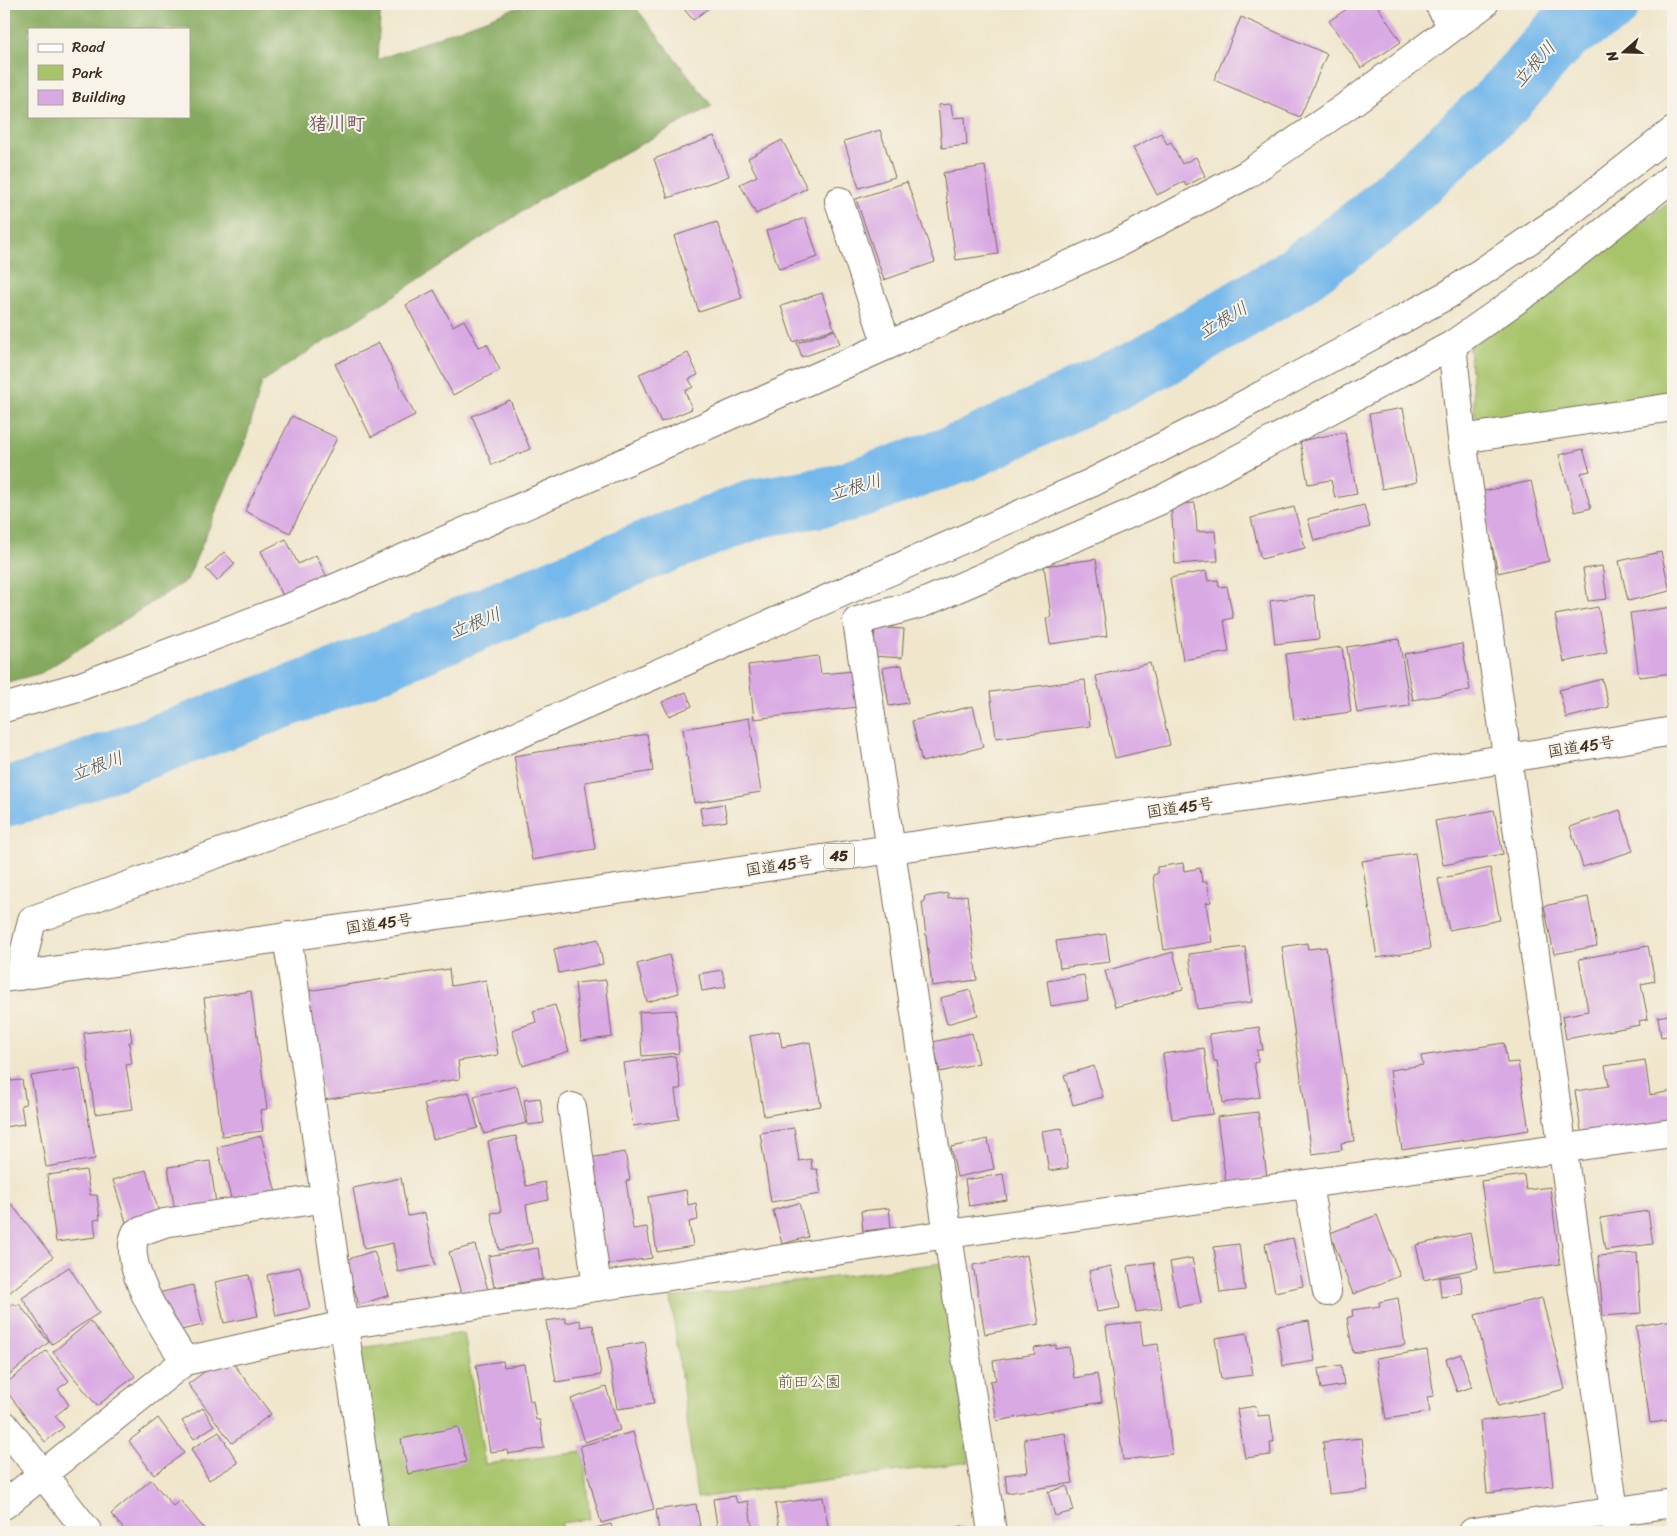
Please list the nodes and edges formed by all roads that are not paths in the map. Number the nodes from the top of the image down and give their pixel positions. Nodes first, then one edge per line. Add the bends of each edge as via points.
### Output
1 (1484, 4) edge
2 (1445, 15) edge
3 (1673, 131) edge
4 (1673, 177) edge
5 (839, 201) dead end
6 (887, 345) junction
7 (1452, 345) junction
8 (1673, 407) edge
9 (1462, 439) junction
10 (4, 708) edge
11 (1673, 731) edge
12 (1506, 758) junction
13 (891, 848) junction
14 (287, 936) junction
15 (12, 977) edge
16 (572, 1107) dead end
17 (1673, 1133) edge
18 (1562, 1150) junction
19 (1308, 1185) junction
20 (326, 1198) junction
21 (948, 1234) junction
22 (597, 1287) junction
23 (1326, 1292) dead end
24 (344, 1325) junction
25 (185, 1361) junction
26 (4, 1425) edge
27 (40, 1474) junction
28 (1673, 1503) edge
29 (4, 1505) edge
30 (1615, 1522) edge
31 (88, 1532) edge
32 (374, 1532) edge
33 (992, 1532) edge
34 (1473, 1532) edge

1 - 2 main road
2 - 6 main road via 1354,101 1246,175 1118,243
3 - 15 main road via 1562,218 1449,294 1227,414 1091,483 380,795 32,920
4 - 7 main road via 1528,292
5 - 6 main road
6 - 10 main road via 296,605 81,686
7 - 9 main road
7 - 13 main road via 1160,501 923,602 857,621
8 - 9 main road
9 - 12 main road
11 - 12 main road, 国道45号 / 45
12 - 13 main road, 国道45号 / 45
12 - 18 main road
13 - 14 main road, 国道45号 / 45
13 - 21 main road
14 - 15 main road, 国道45号 / 45
14 - 20 main road
16 - 22 main road
17 - 18 main road
18 - 19 main road
18 - 30 main road
19 - 21 main road
19 - 23 main road
20 - 24 main road
20 - 25 main road via 164,1222 136,1233 132,1242 134,1263 150,1307
21 - 22 main road
21 - 33 main road
22 - 24 main road
24 - 25 main road
24 - 32 main road
25 - 27 main road
26 - 27 main road
27 - 29 main road
27 - 31 main road
28 - 30 main road
30 - 34 main road

